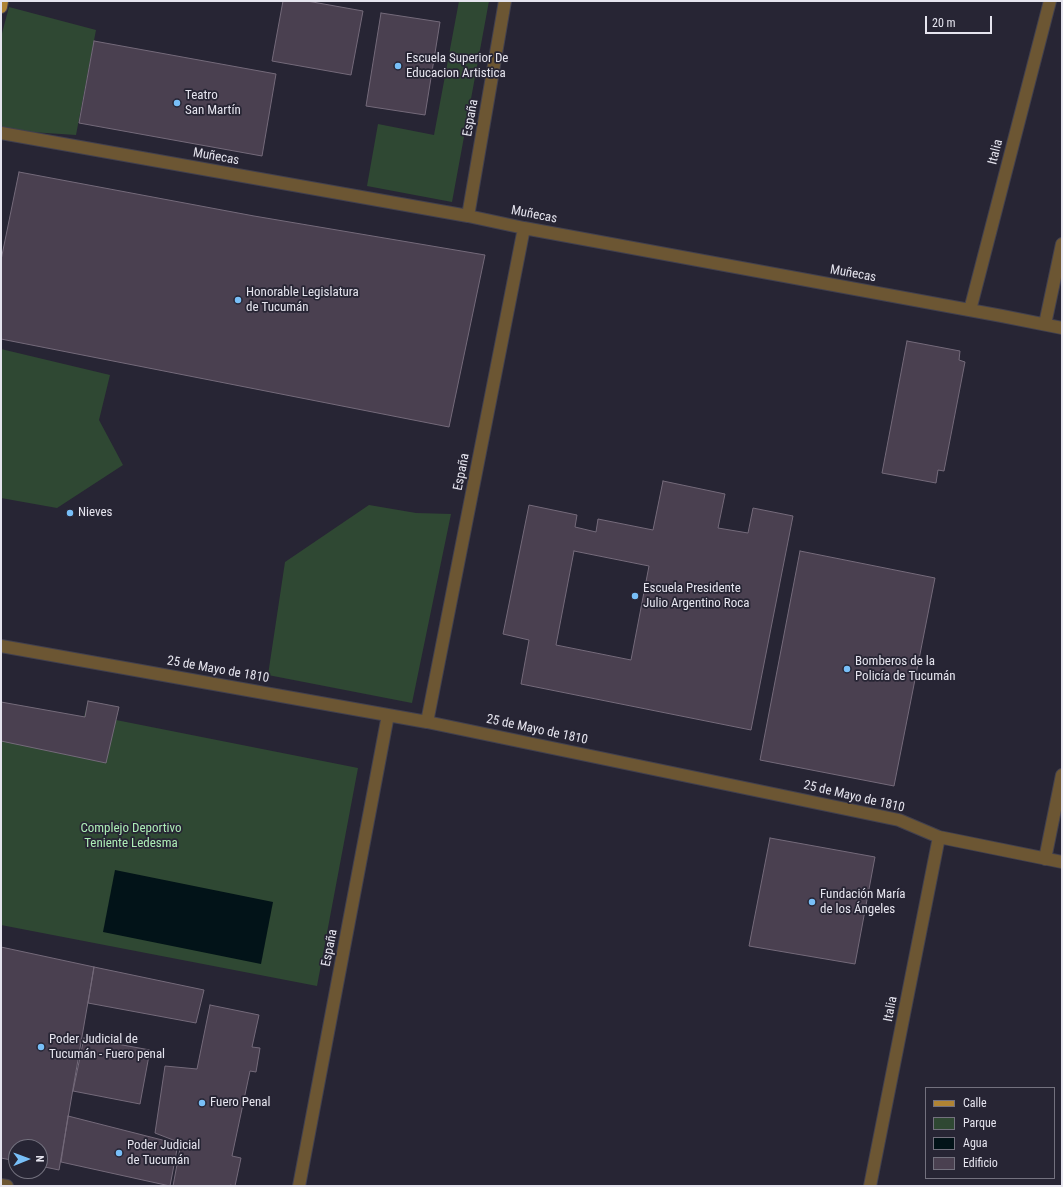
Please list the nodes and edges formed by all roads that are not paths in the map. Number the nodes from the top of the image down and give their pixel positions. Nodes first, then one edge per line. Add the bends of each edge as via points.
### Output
1 (2, 1) edge
2 (505, 1) edge
3 (1050, 1) edge
4 (1, 7) edge
5 (1, 133) edge
6 (468, 216) junction
7 (524, 228) junction
8 (1062, 244) edge
9 (970, 310) junction
10 (1045, 324) junction
11 (1062, 328) edge
12 (1, 646) edge
13 (388, 715) junction
14 (427, 722) junction
15 (1062, 775) edge
16 (939, 837) junction
17 (1045, 859) junction
18 (1062, 862) edge
19 (1, 1185) edge
20 (7, 1186) edge
21 (299, 1186) edge
22 (870, 1186) edge

1 - 4 main road
2 - 6 street, España
3 - 9 street, Italia
5 - 6 street, Muñecas
6 - 7 street, Muñecas
7 - 9 street, Muñecas
7 - 14 street, España
8 - 10 street
9 - 10 street, Muñecas
10 - 11 street, Muñecas
12 - 13 street, 25 de Mayo de 1810
13 - 14 street, 25 de Mayo de 1810
13 - 21 street, España
14 - 16 street, 25 de Mayo de 1810 via 899,820
15 - 17 street
16 - 17 street, 25 de Mayo de 1810
16 - 22 street, Italia
17 - 18 street, 25 de Mayo de 1810
19 - 20 street

